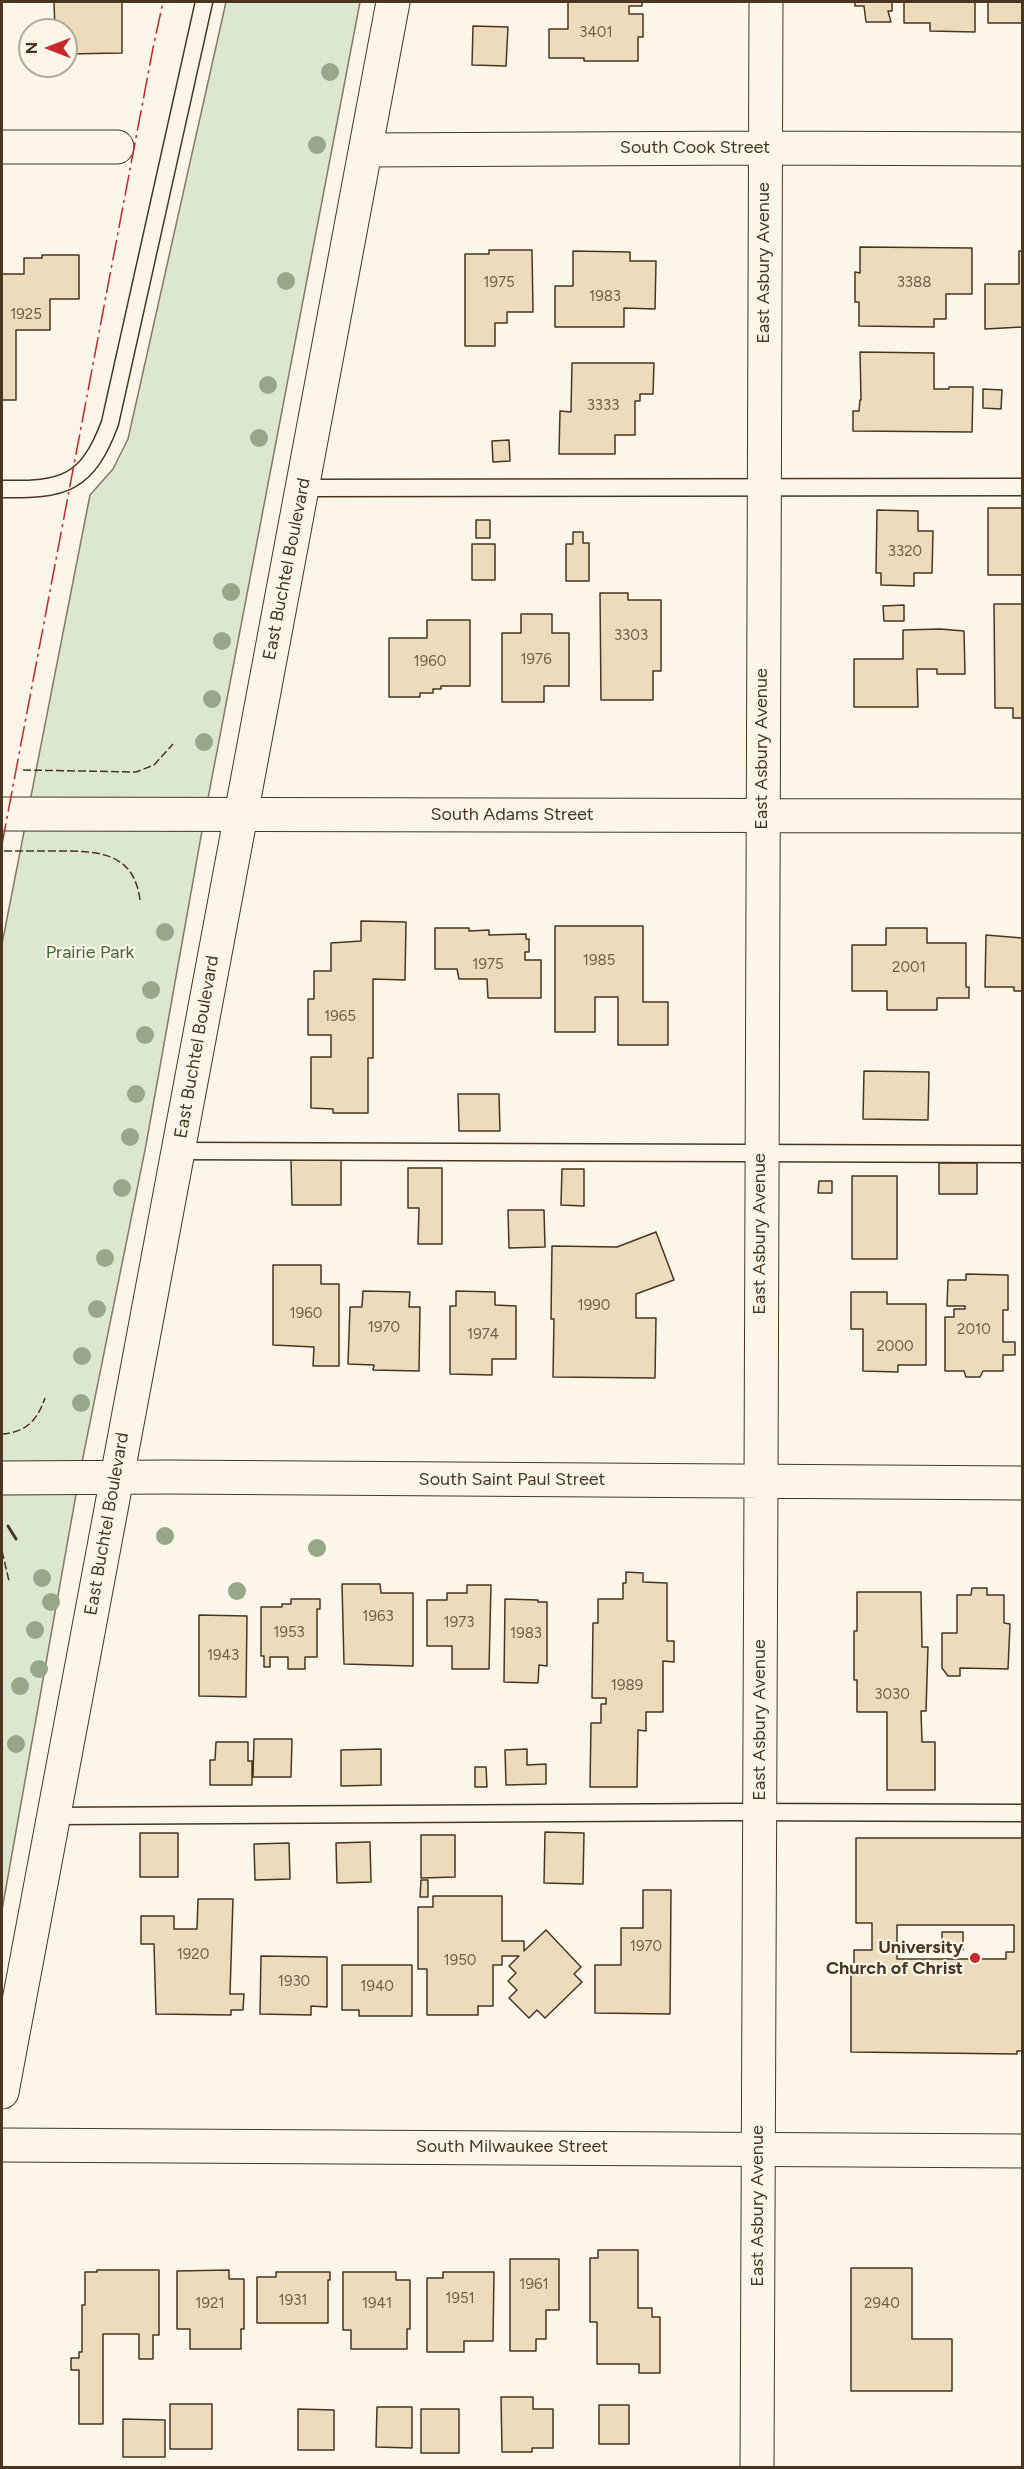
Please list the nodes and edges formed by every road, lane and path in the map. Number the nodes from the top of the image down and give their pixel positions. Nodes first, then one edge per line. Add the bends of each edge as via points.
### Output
1 (204, 2) edge
2 (393, 2) edge
3 (766, 2) edge
4 (2, 147) edge
5 (117, 147) dead end
6 (764, 148) junction
7 (1023, 149) edge
8 (367, 150) junction
9 (1023, 487) edge
10 (303, 488) junction
11 (763, 488) junction
12 (2, 489) edge
13 (2, 814) edge
14 (240, 815) junction
15 (761, 815) junction
16 (1023, 816) edge
17 (178, 1151) junction
18 (760, 1154) junction
19 (1023, 1154) edge
20 (2, 1478) edge
21 (115, 1478) junction
22 (761, 1482) junction
23 (1023, 1483) edge
24 (760, 1812) junction
25 (1023, 1814) edge
26 (54, 1816) junction
27 (2, 2092) edge
28 (2, 2145) edge
29 (758, 2149) junction
30 (1023, 2151) edge
31 (757, 2468) edge

1 - 12 lane via 110,423 102,444 96,457 65,483 40,490
2 - 8 street, East Buchtel Boulevard
3 - 6 street, East Asbury Avenue
4 - 5 street
6 - 7 street, South Cook Street
6 - 8 street, South Cook Street
6 - 11 street, East Asbury Avenue
8 - 10 street, East Buchtel Boulevard
9 - 11 lane
10 - 11 lane
10 - 14 street, East Buchtel Boulevard
11 - 15 street, East Asbury Avenue
13 - 14 street, South Adams Street
14 - 15 street, South Adams Street
14 - 17 street, East Buchtel Boulevard
15 - 16 street, South Adams Street
15 - 18 street, East Asbury Avenue
17 - 18 lane
17 - 21 street, East Buchtel Boulevard
18 - 19 lane
18 - 22 street, East Asbury Avenue
20 - 21 street, South Saint Paul Street
21 - 22 street, South Saint Paul Street
21 - 26 street, East Buchtel Boulevard
22 - 23 street, South Saint Paul Street
22 - 24 street, East Asbury Avenue
24 - 25 lane
24 - 26 lane
24 - 29 street, East Asbury Avenue
26 - 27 street, East Buchtel Boulevard
28 - 29 street, South Milwaukee Street
29 - 30 street, South Milwaukee Street
29 - 31 street, East Asbury Avenue

